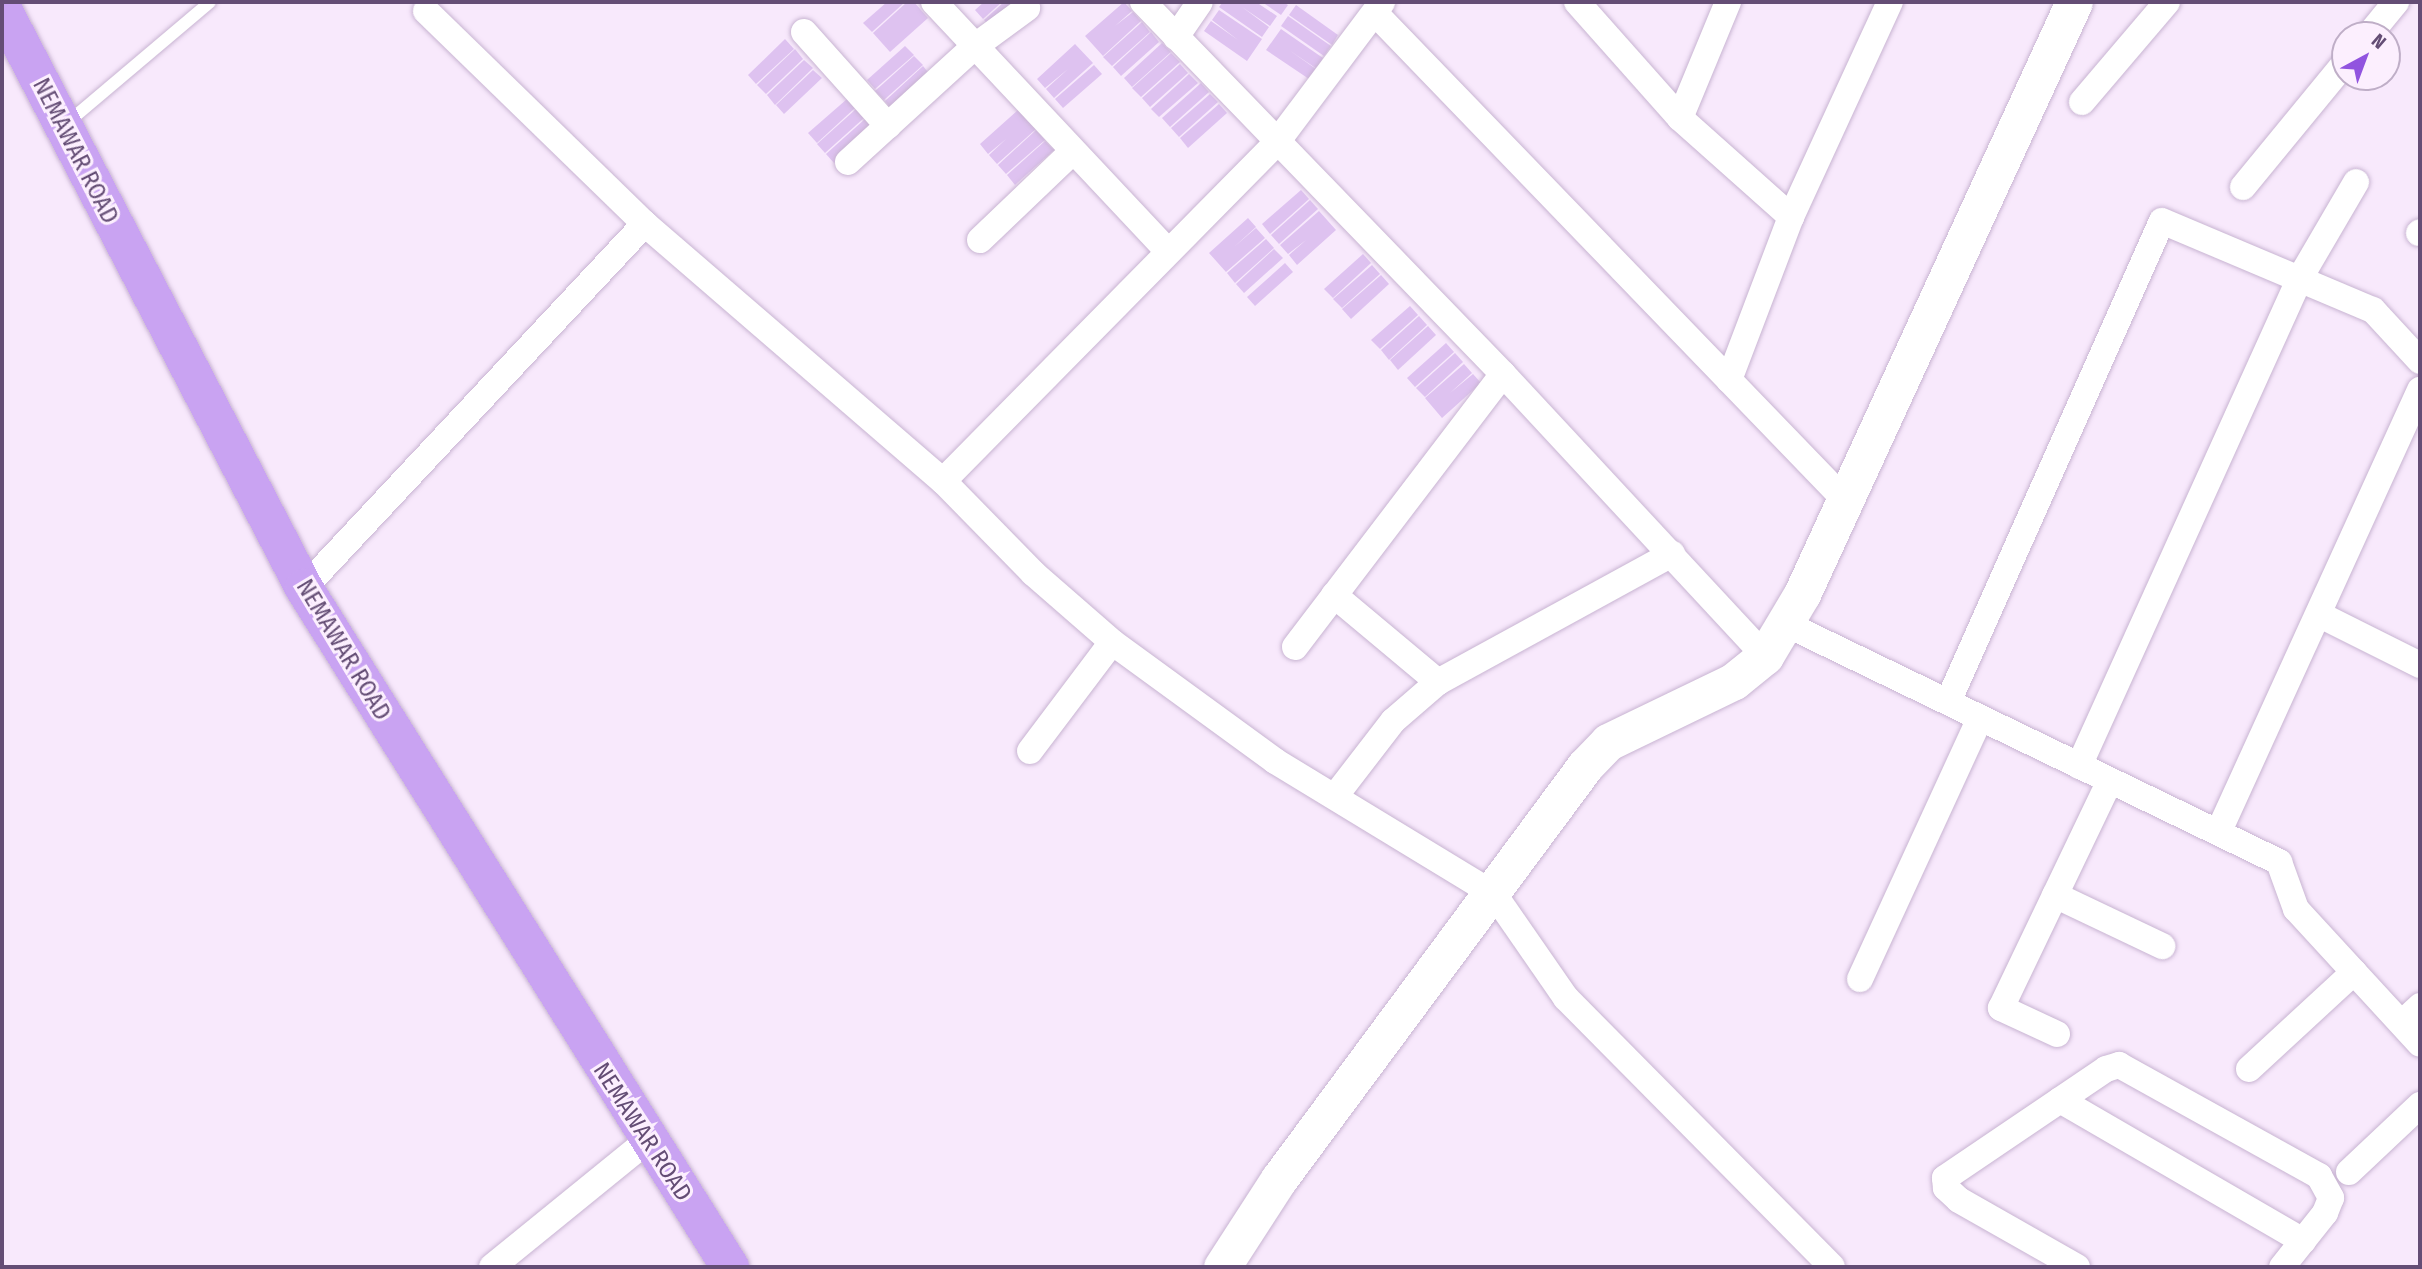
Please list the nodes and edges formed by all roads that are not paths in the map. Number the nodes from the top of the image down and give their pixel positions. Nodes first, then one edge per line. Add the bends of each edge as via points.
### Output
1 (210, 2) edge
2 (934, 2) edge
3 (1143, 2) edge
4 (1200, 2) edge
5 (1577, 2) edge
6 (1728, 2) edge
7 (1890, 2) edge
8 (2074, 2) edge
9 (2167, 2) edge
10 (2396, 2) edge
11 (1378, 7) edge
12 (2, 8) edge
13 (1027, 8) dead end
14 (426, 11) dead end
15 (2380, 21) edge
16 (804, 32) dead end
17 (1176, 37) junction
18 (974, 47) junction
19 (2331, 81) edge
20 (2082, 102) dead end
21 (1680, 118) junction
22 (888, 126) junction
23 (62, 127) junction
24 (1277, 142) junction
25 (1072, 152) junction
26 (848, 162) dead end
27 (2356, 182) dead end
28 (2242, 187) dead end
29 (1791, 217) junction
30 (645, 224) junction
31 (980, 240) dead end
32 (1168, 251) junction
33 (2300, 278) junction
34 (2420, 361) edge
35 (1503, 374) junction
36 (1729, 380) junction
37 (2420, 390) edge
38 (943, 481) junction
39 (1844, 499) junction
40 (1672, 554) junction
41 (304, 588) junction
42 (1334, 594) junction
43 (2319, 615) junction
44 (1784, 624) junction
45 (1112, 642) junction
46 (1295, 647) dead end
47 (1765, 656) junction
48 (2420, 665) edge
49 (1438, 682) junction
50 (1948, 702) junction
51 (1980, 718) junction
52 (1030, 751) dead end
53 (2078, 766) junction
54 (2110, 780) junction
55 (1336, 795) junction
56 (2219, 831) junction
57 (1494, 894) junction
58 (2055, 895) junction
59 (2162, 946) dead end
60 (2354, 972) junction
61 (1860, 979) dead end
62 (2411, 1015) edge
63 (2057, 1034) dead end
64 (2420, 1044) edge
65 (2249, 1069) dead end
66 (2060, 1100) junction
67 (2420, 1105) edge
68 (647, 1141) junction
69 (2349, 1172) dead end
70 (2303, 1241) junction
71 (492, 1267) edge
72 (730, 1267) edge
73 (1222, 1267) edge
74 (1832, 1267) edge
75 (2077, 1267) edge
76 (2282, 1267) edge

1 - 23 lane
2 - 18 street
3 - 17 street
4 - 17 street
5 - 21 street
6 - 21 street
7 - 29 street
8 - 39 street
9 - 20 street
10 - 15 street
11 - 24 street
11 - 36 street
12 - 23 highway, NEMAWAR ROAD
13 - 18 street
14 - 30 street
16 - 22 street
17 - 24 street
18 - 22 street
18 - 25 street
19 - 28 street
21 - 29 street
22 - 26 street
23 - 41 highway, NEMAWAR ROAD
24 - 32 street
24 - 35 street
25 - 31 street
25 - 32 street
27 - 33 street
29 - 36 street
30 - 38 street
30 - 41 street
32 - 38 street
33 - 34 street via 2373,310
33 - 50 street via 2162,221
33 - 53 street
35 - 40 street
35 - 42 street
36 - 39 street
37 - 43 street
38 - 45 street via 1033,573
39 - 44 street
40 - 47 street
40 - 49 street
41 - 68 highway, NEMAWAR ROAD
42 - 46 street
42 - 49 street
43 - 48 street
43 - 56 street
44 - 47 street
44 - 50 street
45 - 52 street
45 - 55 street via 1275,761
47 - 57 street via 1734,681 1608,742 1585,766
49 - 55 street via 1394,721
50 - 51 street
51 - 53 street
51 - 61 street
53 - 54 street
54 - 56 street
54 - 58 street
55 - 57 street
56 - 60 street via 2279,862 2296,908
57 - 73 street via 1279,1179
57 - 74 street via 1566,998
58 - 59 street
58 - 63 street via 2001,1008
60 - 62 street
60 - 65 street
62 - 64 street
66 - 70 street
66 - 70 street via 2119,1065 2319,1176 2331,1198
66 - 75 street via 1945,1178 1946,1188 1959,1200
67 - 69 street
68 - 71 street
68 - 72 highway, NEMAWAR ROAD
70 - 76 street

